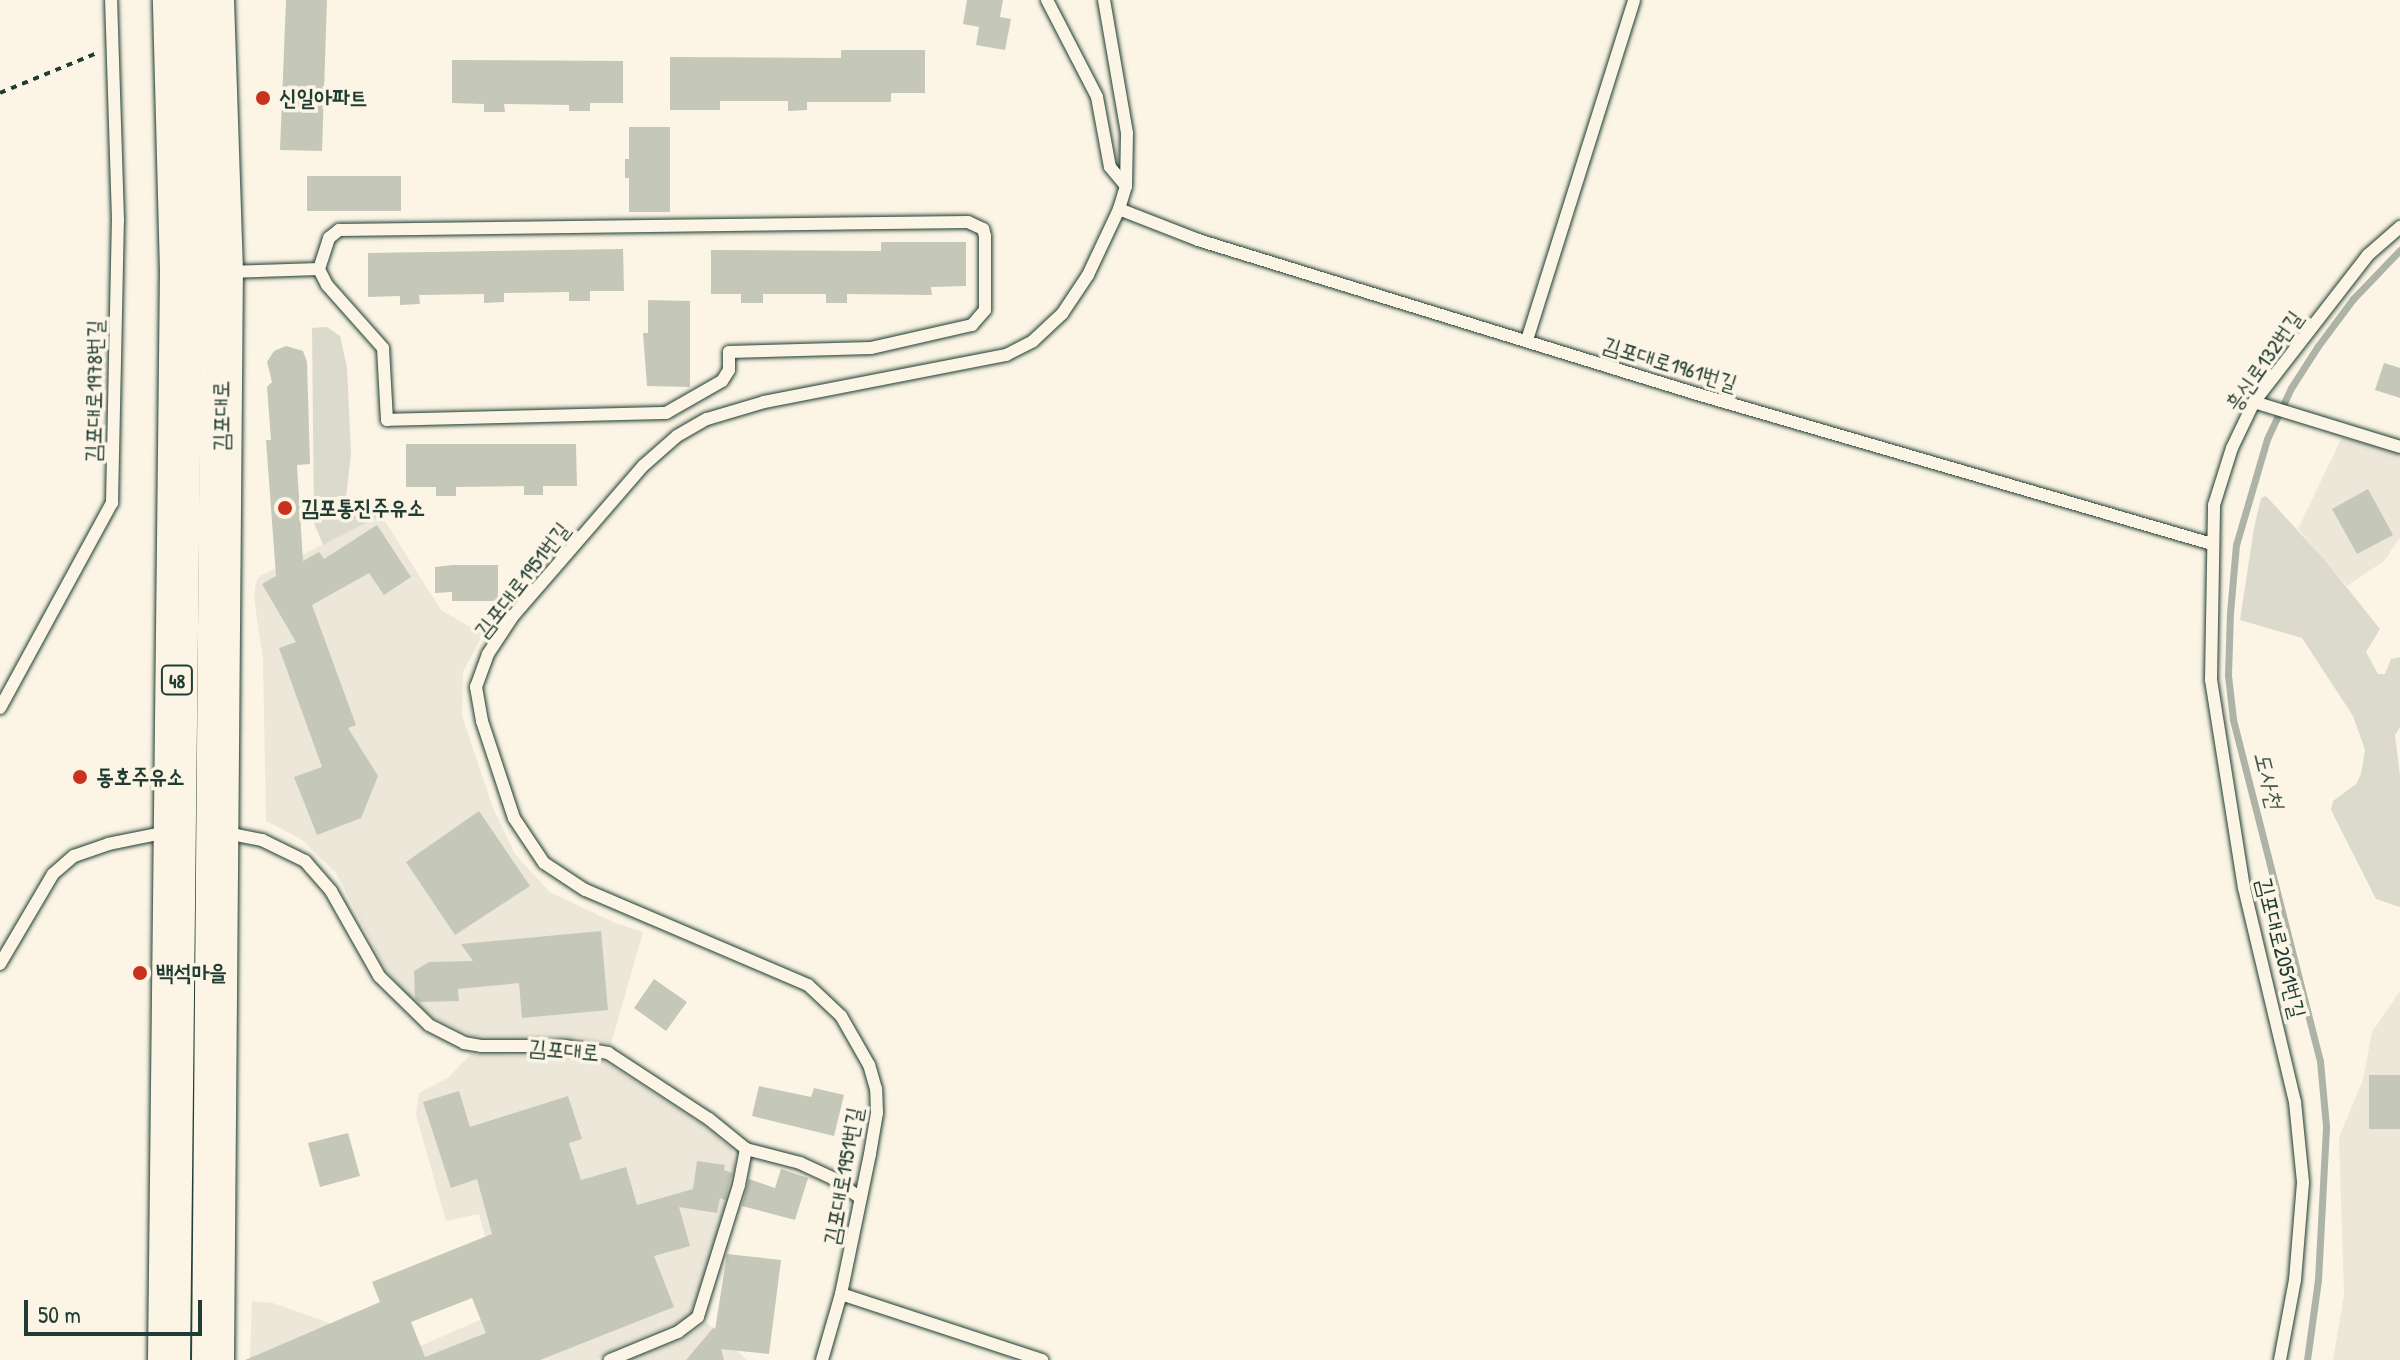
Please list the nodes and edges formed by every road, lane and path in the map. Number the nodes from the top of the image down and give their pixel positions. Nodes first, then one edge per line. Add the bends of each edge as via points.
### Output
1 (111, 0) edge
2 (174, 0) edge
3 (213, 0) edge
4 (1047, 0) edge
5 (1104, 0) edge
6 (1634, 0) edge
7 (115, 47) junction
8 (0, 93) edge
9 (1126, 186) junction
10 (1119, 209) junction
11 (2400, 227) edge
12 (319, 269) junction
13 (201, 272) junction
14 (1527, 340) junction
15 (2261, 405) junction
16 (2400, 447) edge
17 (2212, 544) junction
18 (0, 708) edge
19 (197, 831) junction
20 (0, 964) edge
21 (746, 1149) junction
22 (861, 1198) junction
23 (841, 1294) junction
24 (169, 1360) edge
25 (213, 1360) edge
26 (610, 1360) edge
27 (822, 1360) edge
28 (1042, 1360) edge
29 (2280, 1360) edge

1 - 7 lane, 김포대로1978번길
2 - 13 main road, 김포대로 / 48
3 - 13 main road, 김포대로 / 48
4 - 9 lane via 1097,97 1110,167
5 - 9 lane, 김포대로1951번길 via 1127,133
6 - 14 lane
7 - 8 path
7 - 18 lane, 김포대로1978번길 via 118,220 112,503
9 - 10 lane, 김포대로1951번길
10 - 14 lane, 김포대로1961번길 via 1198,240
10 - 22 lane, 김포대로1951번길 via 1075,297 1049,328 1019,349 764,402 724,413 677,436 643,466 513,616 478,679 482,721 514,818 544,863 585,890 808,985 841,1016 869,1065 876,1089 877,1113
11 - 15 lane, 흥신로132번길 via 2368,255
12 - 12 lane via 329,238 339,230 968,222 983,229 985,236 985,310 972,325 871,348 729,352 729,370 722,381 658,414 387,420 383,348
12 - 13 lane
13 - 19 main road, 김포대로 / 48
14 - 17 lane, 김포대로1961번길
15 - 16 lane
15 - 17 lane, 흥신로132번길 via 2232,448
17 - 29 lane, 김포대로2051번길 via 2211,680 2244,888 2295,1102 2303,1182 2295,1280
19 - 20 lane via 108,844 74,856 53,874
19 - 21 lane, 김포대로 via 262,840 305,861 331,891 379,976 429,1025 481,1046 565,1046 608,1053 699,1111
19 - 24 main road, 김포대로 / 48
19 - 25 main road, 김포대로 / 48
21 - 22 lane via 808,1166
21 - 26 lane via 698,1317 678,1332
22 - 23 lane, 김포대로1951번길
23 - 27 lane, 김포대로1951번길
23 - 28 lane

